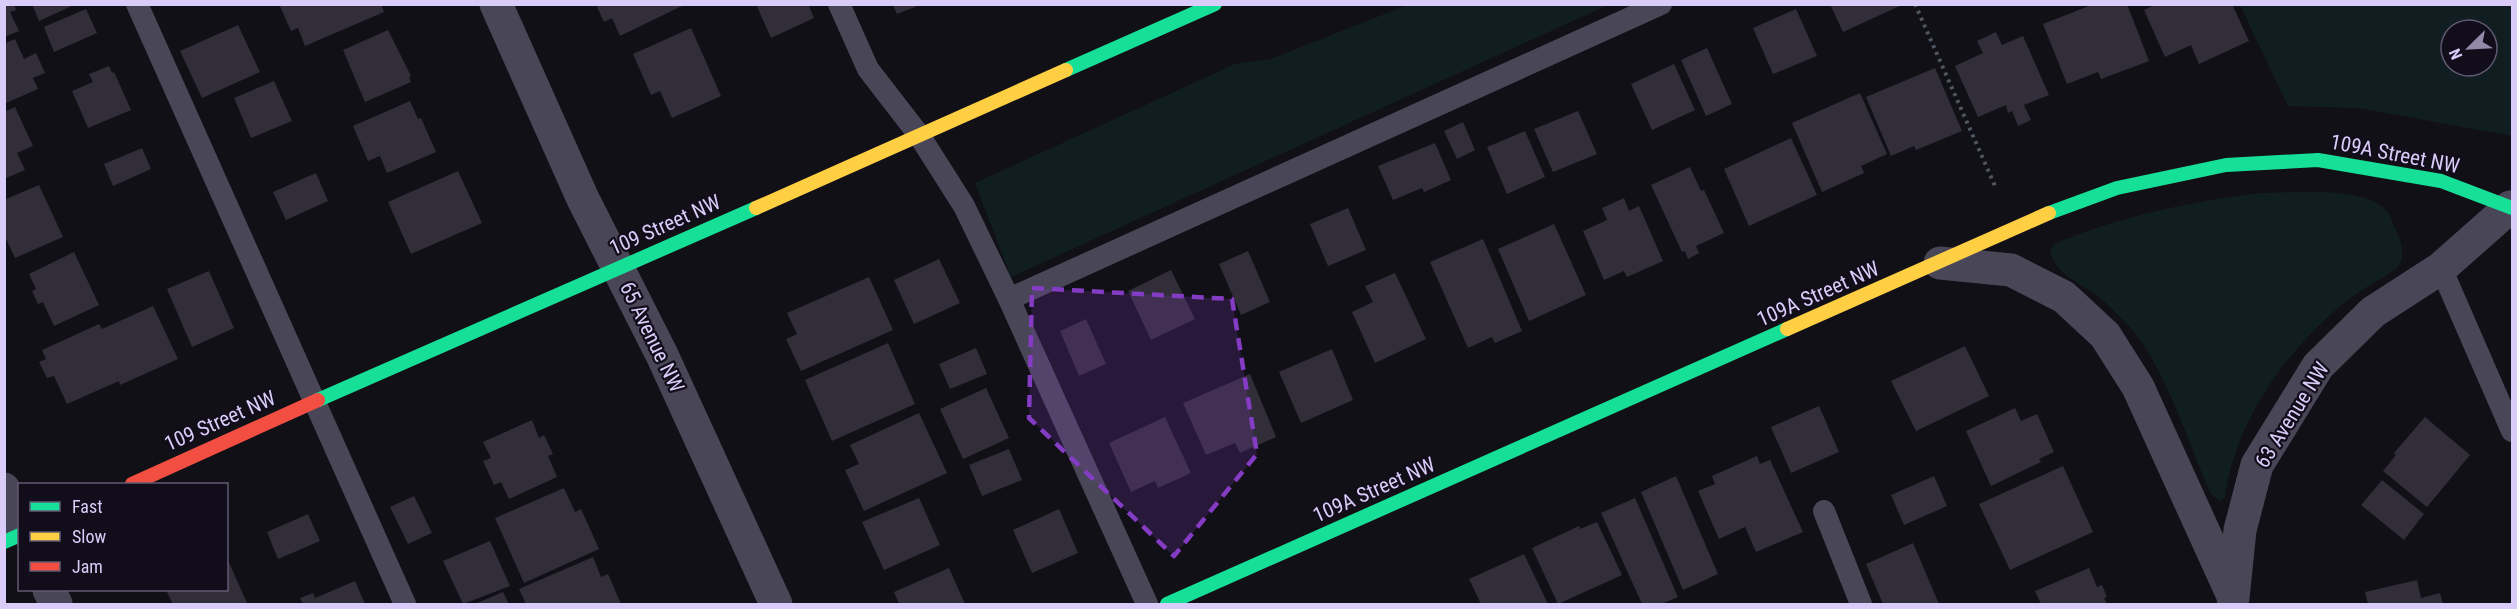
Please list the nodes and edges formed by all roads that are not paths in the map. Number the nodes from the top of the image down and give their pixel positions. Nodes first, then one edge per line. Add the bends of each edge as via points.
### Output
1 (137, 4) edge
2 (496, 4) edge
3 (839, 4) edge
4 (1661, 4) edge
5 (1207, 6) edge
6 (919, 135) junction
7 (2512, 203) edge
8 (1940, 263) junction
9 (618, 268) junction
10 (2441, 268) junction
11 (1009, 299) junction
12 (314, 402) junction
13 (2512, 431) edge
14 (134, 483) edge
15 (4, 489) edge
16 (1824, 511) dead end
17 (18, 520) edge
18 (2235, 601) edge
19 (405, 604) edge
20 (776, 604) edge
21 (1147, 604) edge
22 (1167, 604) edge
23 (1861, 604) edge

1 - 12 lane
2 - 9 street, 65 Avenue NW
3 - 6 lane via 868,69
4 - 11 lane
5 - 6 street, 109 Street NW
6 - 9 street, 109 Street NW
6 - 11 lane via 964,206
7 - 8 street, 109A Street NW via 2441,181 2359,165 2318,160 2226,165 2117,188 2051,212
7 - 10 street, 63 Avenue NW
8 - 18 street, 63 Avenue NW via 2011,270 2064,297 2105,335 2138,387
8 - 22 street, 109A Street NW
9 - 12 street, 109 Street NW
9 - 20 street, 65 Avenue NW
10 - 13 lane
10 - 18 street, 63 Avenue NW via 2373,312 2318,366 2257,465 2240,530
11 - 21 lane
12 - 14 street, 109 Street NW
12 - 19 lane
15 - 17 street
16 - 23 lane

